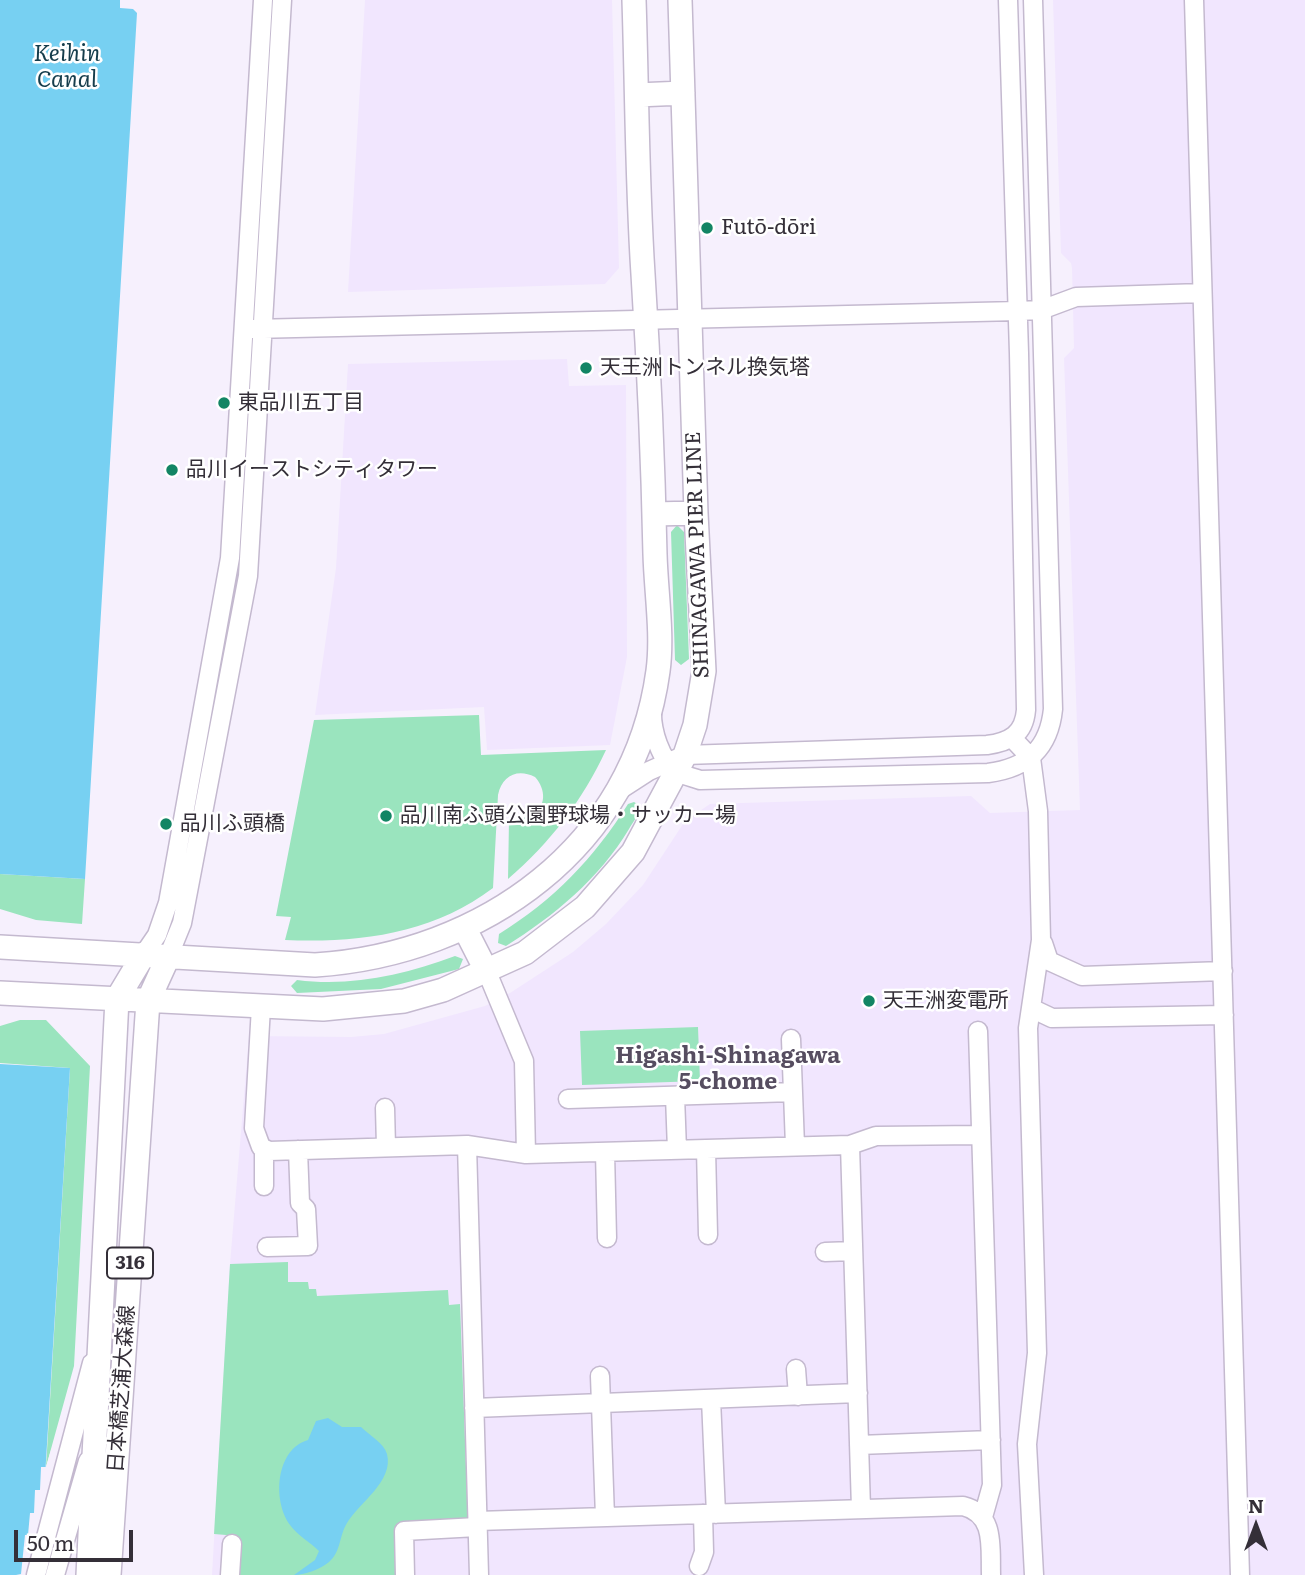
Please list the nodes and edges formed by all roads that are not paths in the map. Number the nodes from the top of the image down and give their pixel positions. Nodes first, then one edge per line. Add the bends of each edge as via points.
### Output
1 (263, 0) edge
2 (282, 0) edge
3 (634, 0) edge
4 (680, 0) edge
5 (1008, 0) edge
6 (1033, 0) edge
7 (1194, 0) edge
8 (683, 93) junction
9 (637, 95) junction
10 (1202, 293) junction
11 (1041, 310) junction
12 (1018, 312) junction
13 (691, 319) junction
14 (647, 320) junction
15 (254, 329) junction
16 (696, 513) junction
17 (654, 514) junction
18 (652, 698) junction
19 (1013, 738) junction
20 (1031, 758) junction
21 (677, 763) junction
22 (615, 793) junction
23 (465, 929) junction
24 (1041, 940) junction
25 (0, 947) edge
26 (144, 954) junction
27 (169, 956) junction
28 (1223, 971) junction
29 (487, 972) junction
30 (0, 993) edge
31 (117, 999) junction
32 (148, 1001) junction
33 (261, 1007) junction
34 (1033, 1009) junction
35 (1224, 1014) junction
36 (978, 1031) dead end
37 (791, 1039) dead end
38 (793, 1092) junction
39 (675, 1096) junction
40 (568, 1099) dead end
41 (385, 1108) dead end
42 (981, 1135) junction
43 (467, 1145) junction
44 (850, 1145) junction
45 (795, 1146) junction
46 (386, 1147) junction
47 (264, 1149) junction
48 (706, 1149) junction
49 (298, 1150) junction
50 (677, 1150) junction
51 (605, 1152) junction
52 (526, 1154) junction
53 (264, 1186) dead end
54 (708, 1235) dead end
55 (607, 1238) dead end
56 (267, 1248) dead end
57 (853, 1251) junction
58 (825, 1252) dead end
59 (101, 1332) junction
60 (796, 1369) dead end
61 (600, 1376) dead end
62 (858, 1393) junction
63 (798, 1396) junction
64 (711, 1399) junction
65 (601, 1403) junction
66 (474, 1408) junction
67 (991, 1440) junction
68 (95, 1441) junction
69 (859, 1445) junction
70 (861, 1509) junction
71 (710, 1514) junction
72 (605, 1517) junction
73 (983, 1517) junction
74 (477, 1524) junction
75 (232, 1544) dead end
76 (699, 1566) dead end
77 (36, 1575) edge
78 (55, 1575) edge
79 (88, 1575) edge
80 (109, 1575) edge
81 (229, 1575) edge
82 (405, 1575) edge
83 (479, 1575) edge
84 (991, 1575) edge
85 (1034, 1575) edge
86 (1240, 1575) edge

1 - 15 street
2 - 15 street
3 - 9 main road, SHINAGAWA PIER LINE
4 - 8 main road, SHINAGAWA PIER LINE
5 - 12 street
6 - 11 street
7 - 10 street
8 - 9 main road
8 - 13 main road, SHINAGAWA PIER LINE
9 - 14 main road, SHINAGAWA PIER LINE
10 - 11 street via 1076,296
10 - 28 street
11 - 12 street
11 - 20 street via 1053,709 1047,738
12 - 13 street
12 - 19 street via 1026,710 1021,731
13 - 14 street
13 - 16 main road, SHINAGAWA PIER LINE
14 - 15 street
14 - 17 main road, SHINAGAWA PIER LINE
15 - 26 street via 227,582 168,904
15 - 27 street via 245,600 183,923
16 - 17 main road
16 - 21 main road, SHINAGAWA PIER LINE via 704,671 695,725
17 - 18 main road, SHINAGAWA PIER LINE via 658,669
18 - 21 street via 656,737
18 - 22 main road, SHINAGAWA PIER LINE via 642,734
19 - 20 street
19 - 21 street via 979,746
20 - 21 street via 1007,771 967,774 720,781 700,780
20 - 24 street via 1038,811
21 - 22 street
21 - 29 main road, SHINAGAWA PIER LINE via 633,852 610,880 558,931
22 - 23 main road, SHINAGAWA PIER LINE via 591,829 549,873 515,900
23 - 27 main road, SHINAGAWA PIER LINE via 359,962 315,965
23 - 29 main road
24 - 28 street via 1049,961 1082,976
24 - 34 street
25 - 26 main road, SHINAGAWA PIER LINE
26 - 27 main road, SHINAGAWA PIER LINE
26 - 31 main road, 日本橋芝浦大森線 / 316
27 - 32 main road, 日本橋芝浦大森線 / 316
28 - 35 street
29 - 33 main road, SHINAGAWA PIER LINE via 404,1001 364,1007
29 - 52 street via 524,1060
30 - 31 main road
31 - 32 main road, SHINAGAWA PIER LINE
31 - 59 main road, 日本橋芝浦大森線 / 316
32 - 33 main road, SHINAGAWA PIER LINE
32 - 80 main road, 日本橋芝浦大森線 / 316
33 - 47 street via 254,1128
34 - 35 street via 1052,1018
34 - 85 street via 1028,1028 1037,1353 1027,1444
35 - 86 street
36 - 42 street
37 - 38 street
38 - 39 street
38 - 45 street
39 - 40 street
39 - 50 street
41 - 46 street
42 - 44 street via 876,1136
42 - 67 street
43 - 46 street
43 - 52 street
43 - 66 street
44 - 45 street
44 - 57 street
45 - 48 street
46 - 49 street
47 - 49 street
47 - 53 street
48 - 50 street
48 - 54 street
49 - 56 street via 300,1203 306,1209 308,1246
50 - 51 street
51 - 52 street
51 - 55 street
57 - 58 street
57 - 62 street
59 - 68 main road, 日本橋芝浦大森線 / 316
59 - 77 street
60 - 63 street
61 - 65 street
62 - 63 street
62 - 69 street
63 - 64 street
64 - 65 street
64 - 71 street
65 - 66 street
65 - 72 street
66 - 74 street
67 - 69 street
67 - 73 street via 992,1485
68 - 78 street
68 - 79 main road, 日本橋芝浦大森線 / 316
69 - 70 street
70 - 71 street
70 - 73 street via 963,1506 974,1508
71 - 72 street
71 - 76 street
72 - 74 street
73 - 84 street via 989,1528
74 - 82 street via 404,1531
74 - 83 street
75 - 81 street

